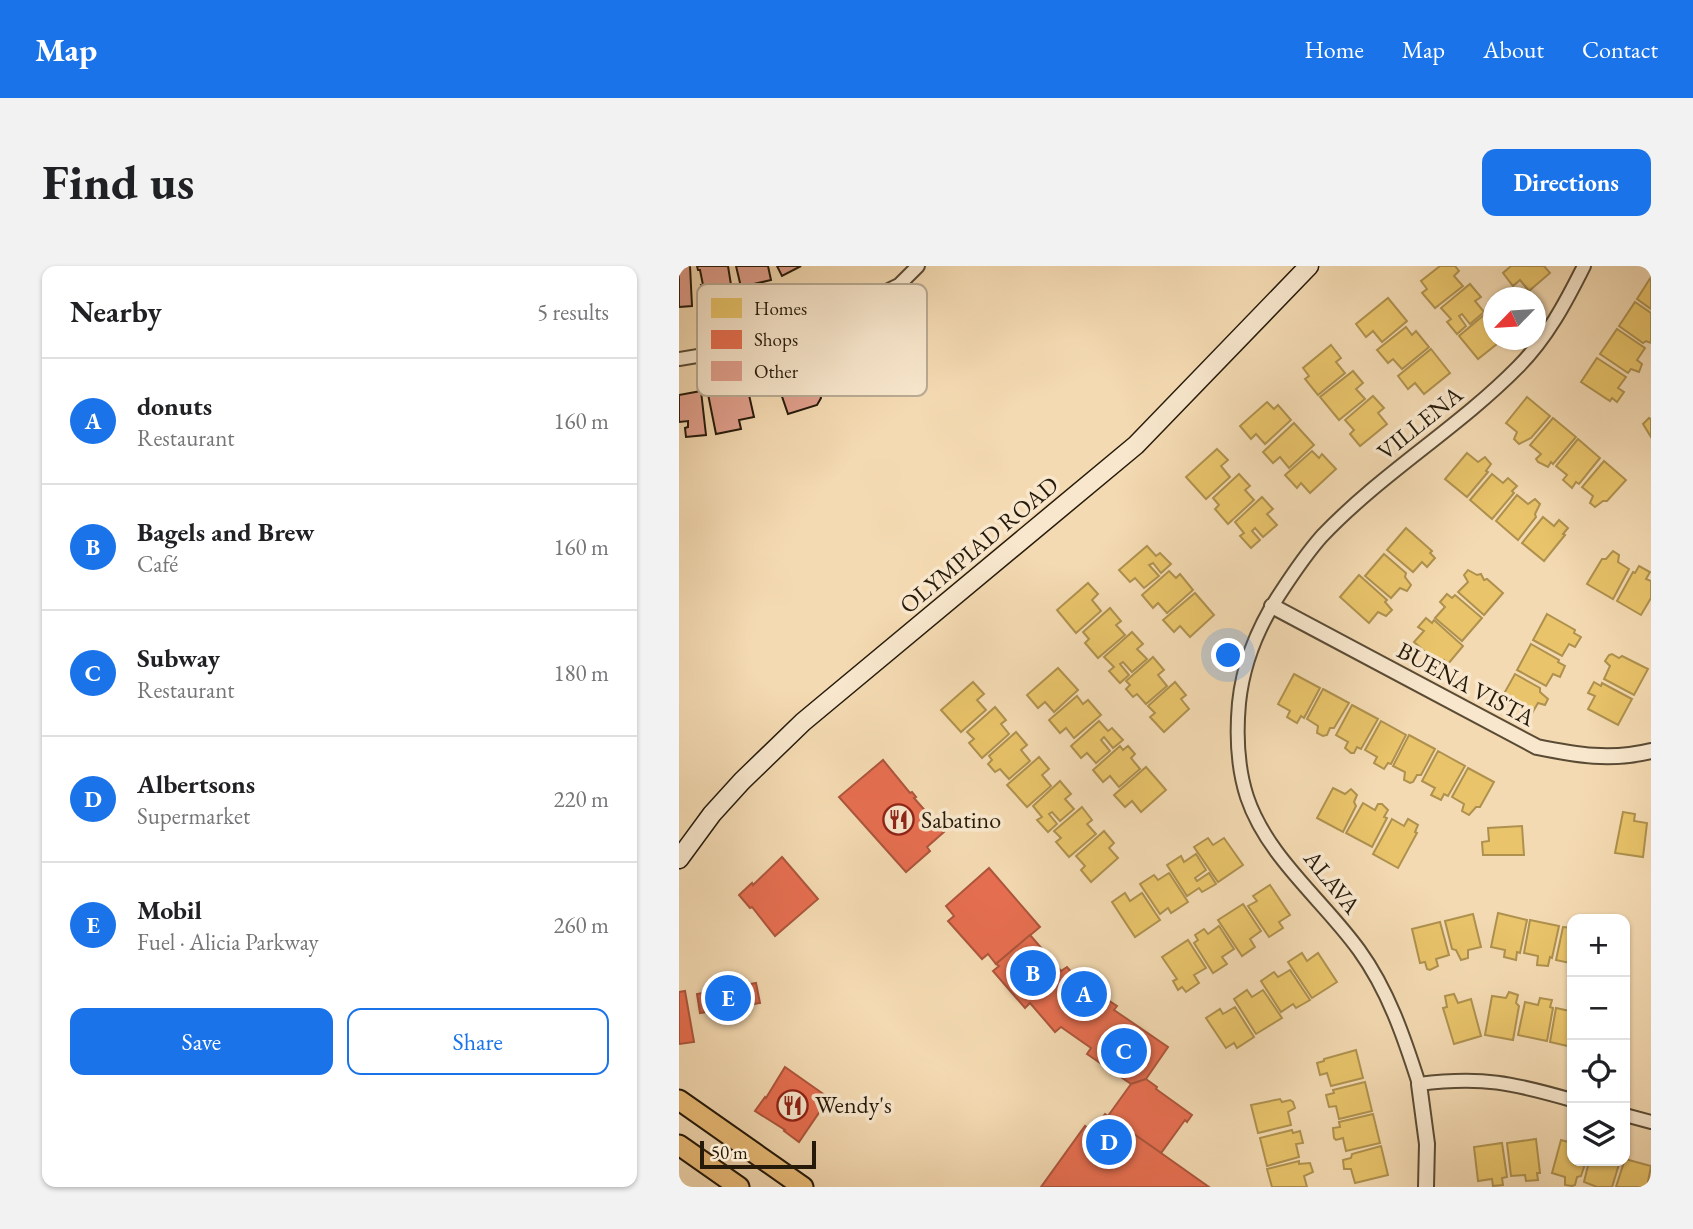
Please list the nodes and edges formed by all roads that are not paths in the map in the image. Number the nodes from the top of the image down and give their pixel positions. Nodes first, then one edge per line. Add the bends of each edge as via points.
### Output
1 (918, 266) edge
2 (1309, 266) edge
3 (1584, 266) edge
4 (900, 284) edge
5 (697, 356) edge
6 (679, 359) edge
7 (1272, 606) junction
8 (1651, 751) edge
9 (679, 859) edge
10 (1419, 1084) junction
11 (1567, 1099) edge
12 (679, 1100) edge
13 (1630, 1116) edge
14 (1651, 1122) edge
15 (679, 1145) edge
16 (739, 1187) edge
17 (803, 1187) edge
18 (1426, 1187) edge

1 - 4 street
2 - 9 main road, OLYMPIAD ROAD via 1136,445 803,722 712,814
3 - 7 street, VILLENA via 1565,306 1518,367 1346,512 1296,568
5 - 6 street
7 - 8 street, BUENA VISTA via 1537,747 1585,757 1627,757
7 - 10 street, ALAVA via 1243,678 1237,748 1245,790 1271,844 1360,951 1389,1002
10 - 11 street via 1502,1082
10 - 18 street, ALAVA via 1427,1144
12 - 17 main road
13 - 14 street
15 - 16 main road

